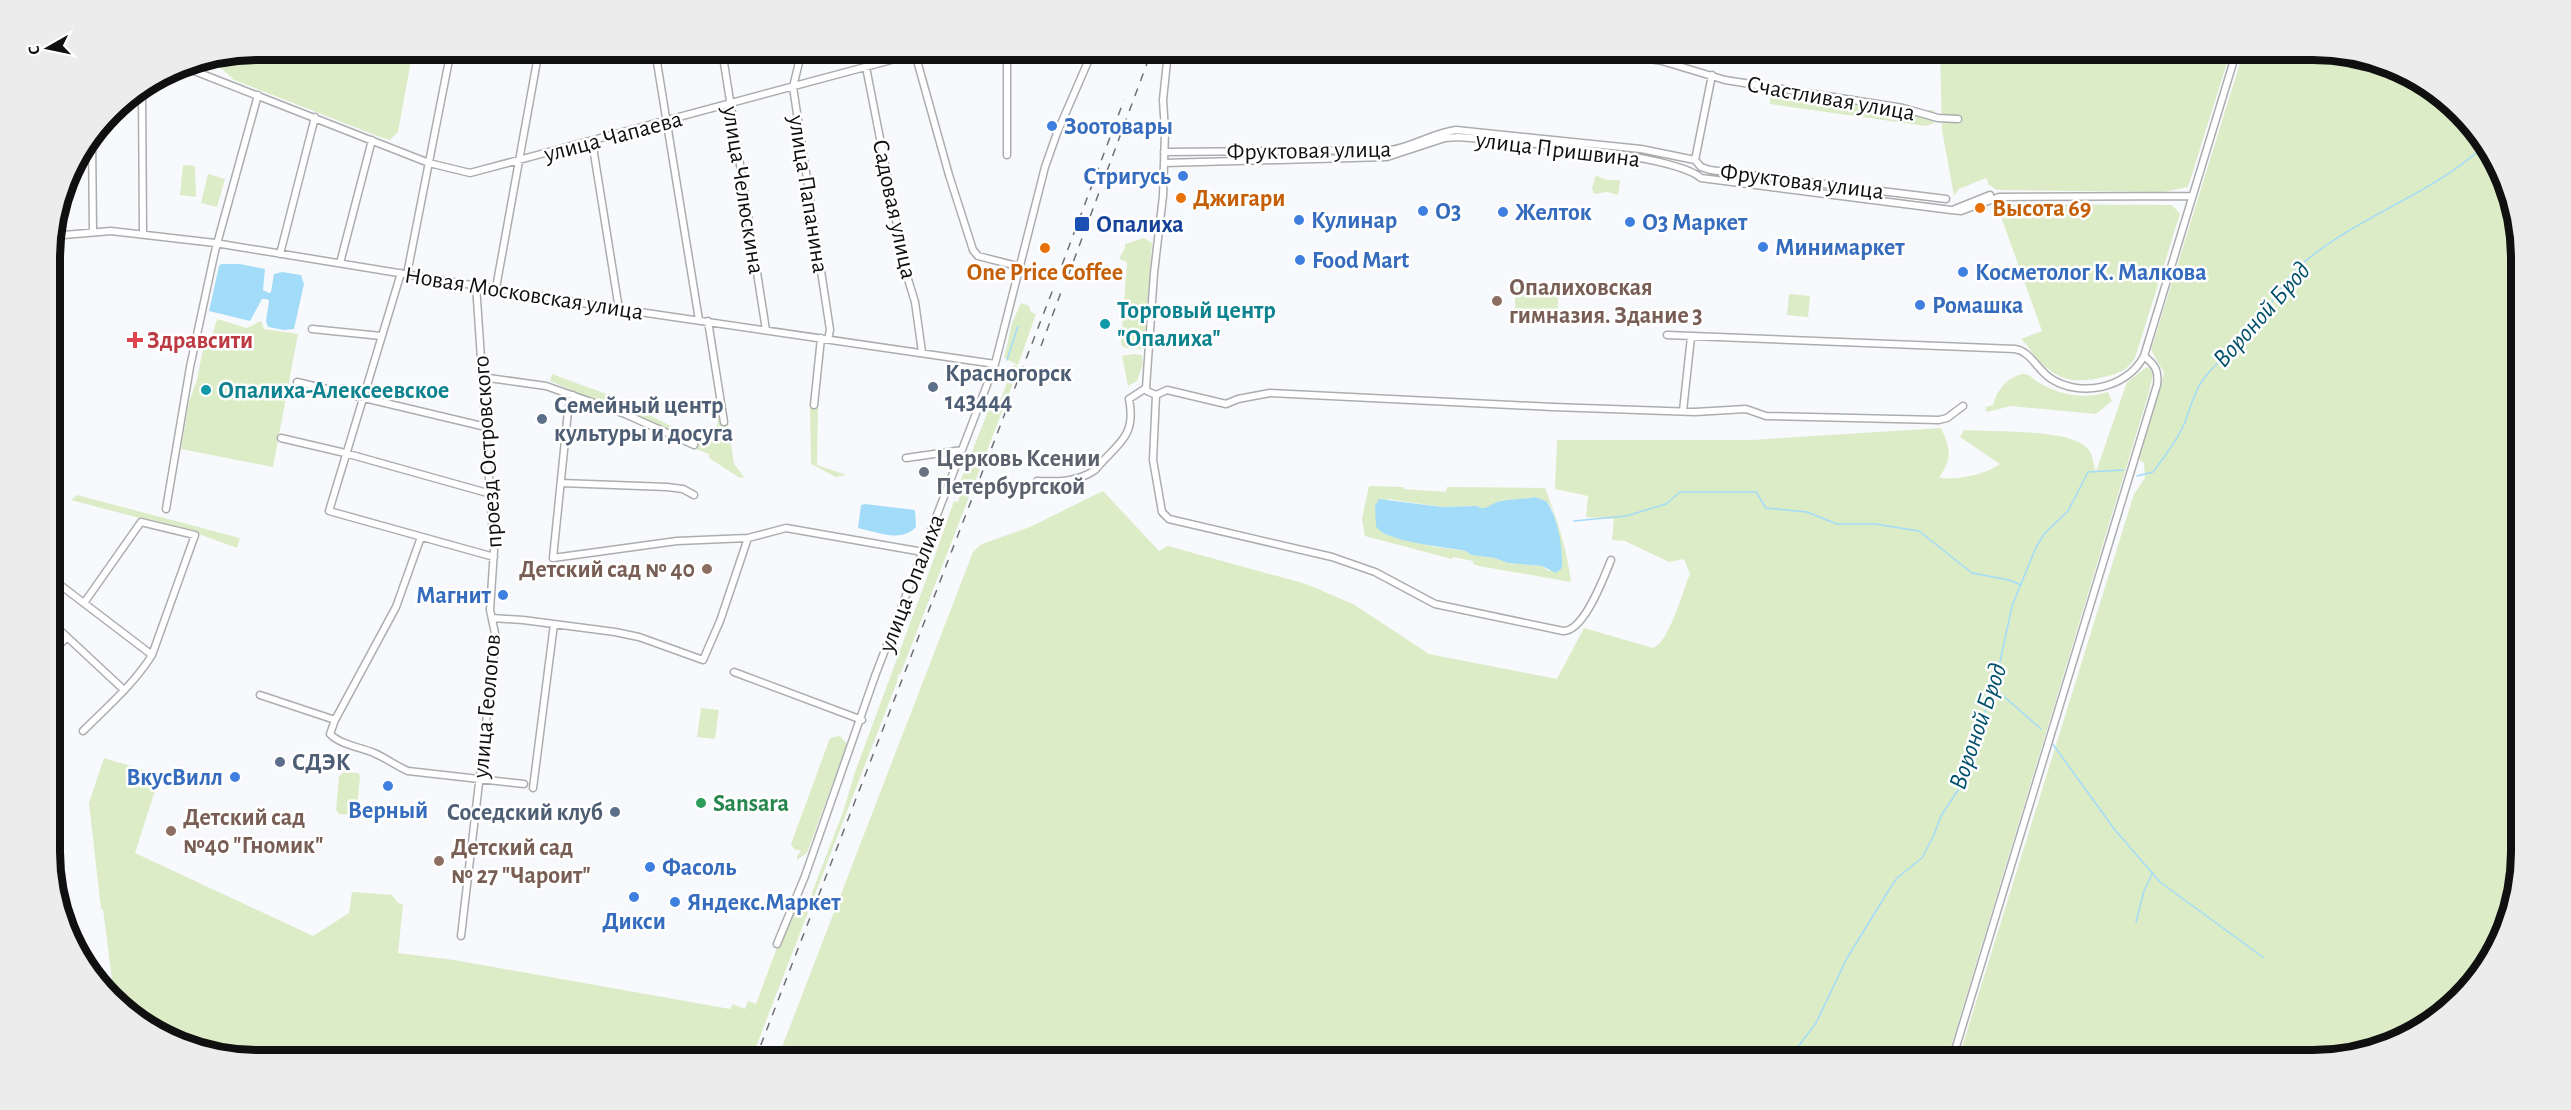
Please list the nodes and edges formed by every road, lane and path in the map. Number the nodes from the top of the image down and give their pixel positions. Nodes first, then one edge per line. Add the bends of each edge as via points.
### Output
1 (449, 60) edge
2 (537, 60) edge
3 (657, 60) edge
4 (723, 60) edge
5 (800, 60) edge
6 (890, 60) edge
7 (917, 60) edge
8 (1007, 60) edge
9 (1089, 60) edge
10 (1167, 60) edge
11 (1656, 60) edge
12 (2234, 60) edge
13 (866, 67) junction
14 (194, 71) edge
15 (1712, 75) junction
16 (793, 87) junction
17 (258, 95) junction
18 (142, 98) edge
19 (730, 104) junction
20 (315, 117) junction
21 (1958, 119) dead end
22 (667, 122) junction
23 (372, 140) junction
24 (592, 141) junction
25 (92, 149) edge
26 (1164, 152) junction
27 (1007, 155) dead end
28 (1695, 159) junction
29 (520, 161) junction
30 (429, 163) junction
31 (1164, 163) junction
32 (2192, 196) junction
33 (1946, 199) dead end
34 (93, 231) junction
35 (143, 233) junction
36 (62, 235) edge
37 (219, 243) junction
38 (280, 254) junction
39 (340, 263) junction
40 (1021, 267) junction
41 (404, 274) junction
42 (476, 285) junction
43 (496, 288) junction
44 (619, 309) junction
45 (699, 320) junction
46 (708, 321) junction
47 (312, 329) dead end
48 (766, 330) junction
49 (1668, 335) dead end
50 (381, 336) junction
51 (1691, 337) junction
52 (825, 338) junction
53 (922, 352) junction
54 (2144, 356) junction
55 (995, 364) junction
56 (482, 377) junction
57 (297, 382) dead end
58 (1150, 392) junction
59 (573, 395) junction
60 (362, 397) junction
61 (814, 405) dead end
62 (1963, 406) dead end
63 (1683, 411) junction
64 (724, 422) dead end
65 (486, 427) junction
66 (281, 438) dead end
67 (694, 445) dead end
68 (962, 450) junction
69 (345, 453) junction
70 (906, 459) dead end
71 (1037, 482) dead end
72 (561, 483) junction
73 (491, 494) junction
74 (694, 495) dead end
75 (166, 509) dead end
76 (421, 537) junction
77 (748, 538) junction
78 (924, 552) junction
79 (494, 557) junction
80 (1611, 560) dead end
81 (60, 585) edge
82 (84, 603) junction
83 (492, 618) junction
84 (554, 624) junction
85 (60, 630) edge
86 (68, 637) junction
87 (60, 645) edge
88 (152, 655) junction
89 (734, 672) dead end
90 (124, 690) junction
91 (260, 695) dead end
92 (335, 720) junction
93 (862, 720) junction
94 (83, 731) dead end
95 (479, 780) junction
96 (524, 784) dead end
97 (533, 788) dead end
98 (461, 936) dead end
99 (777, 944) dead end
100 (1955, 1050) edge

1 - 30 street
2 - 29 street
3 - 22 street
4 - 19 street, улица Челюскина
5 - 16 street, улица Папанина
6 - 13 street, улица Чапаева
7 - 40 street via 973,250 978,256
8 - 27 street
9 - 40 street, улица Опалиха via 1057,133
10 - 26 street via 1162,100
11 - 15 street, Счастливая улица
12 - 32 street
13 - 16 street, улица Чапаева
13 - 53 street, Садовая улица
14 - 17 street, улица Чапаева
15 - 21 street, Счастливая улица
15 - 28 street
16 - 19 street, улица Чапаева
16 - 52 street, улица Папанина via 830,330
17 - 20 street, улица Чапаева
17 - 37 street
18 - 35 street
19 - 22 street, улица Чапаева
19 - 48 street, улица Челюскина
20 - 23 street, улица Чапаева
20 - 38 street
22 - 24 street, улица Чапаева
22 - 45 street
23 - 30 street, улица Чапаева
23 - 39 street
24 - 29 street, улица Чапаева
24 - 44 street
25 - 34 street
26 - 28 street, Фруктовая улица via 1391,150 1456,130 1641,149
26 - 31 street
28 - 33 street, Фруктовая улица via 1710,170
29 - 30 street, улица Чапаева via 470,173
29 - 43 street
30 - 41 street
31 - 32 street, улица Пришвина via 1387,157 1458,137 1606,153 1686,169 1701,178 1951,210 1988,195
31 - 58 street via 1154,273
32 - 54 street
34 - 35 street, Новая Московская улица
34 - 36 street, Новая Московская улица
35 - 37 street, Новая Московская улица
37 - 38 street, Новая Московская улица
37 - 75 street via 190,368
38 - 39 street, Новая Московская улица
39 - 41 street, Новая Московская улица
40 - 55 street, улица Опалиха
41 - 42 street, Новая Московская улица
41 - 50 street
42 - 43 street, Новая Московская улица
42 - 56 street, проезд Островского
43 - 44 street, Новая Московская улица
44 - 45 street, Новая Московская улица
45 - 46 street, Новая Московская улица
46 - 48 street, Новая Московская улица
46 - 64 street
47 - 50 street
48 - 52 street, Новая Московская улица
49 - 51 street
50 - 60 street
51 - 54 street via 2023,350 2048,377 2061,385 2078,388 2122,380
51 - 63 street
52 - 53 street, Новая Московская улица
52 - 61 street, улица Папанина
53 - 55 street, Новая Московская улица
54 - 100 street via 2155,365 2159,374 2157,384
55 - 68 street, улица Опалиха
56 - 59 street via 546,386
56 - 65 street, проезд Островского
57 - 60 street
58 - 63 street via 1167,390 1226,404 1270,393
58 - 71 street via 1130,399 1128,434 1095,470 1063,482
58 - 80 street via 1153,460 1162,512 1169,519 1332,557 1375,572 1435,604 1563,631 1573,629 1592,603
59 - 67 street
59 - 72 street
60 - 65 street
60 - 69 street
62 - 63 street via 1939,420 1766,416 1746,409
65 - 73 street, проезд Островского
66 - 69 street
68 - 70 street
68 - 78 street, улица Опалиха
69 - 73 street
69 - 76 street via 329,511
72 - 74 street via 667,487
72 - 77 street via 553,558 677,541
73 - 79 street, проезд Островского
76 - 79 street
76 - 92 street via 396,607
77 - 78 street via 786,528
77 - 84 street via 703,660 639,637
78 - 93 street, улица Опалиха via 875,676
79 - 83 street, проезд Островского via 489,601
81 - 82 street
82 - 88 street
82 - 88 street via 141,522 195,535
83 - 84 street
83 - 95 street, улица Геологов via 496,639
84 - 97 street
85 - 86 street
86 - 87 street
86 - 90 street
88 - 90 street
89 - 93 street
90 - 94 street
91 - 92 street
92 - 95 street via 332,736 375,753 395,766 418,773
93 - 99 street, улица Опалиха
95 - 96 street
95 - 98 street, улица Геологов

